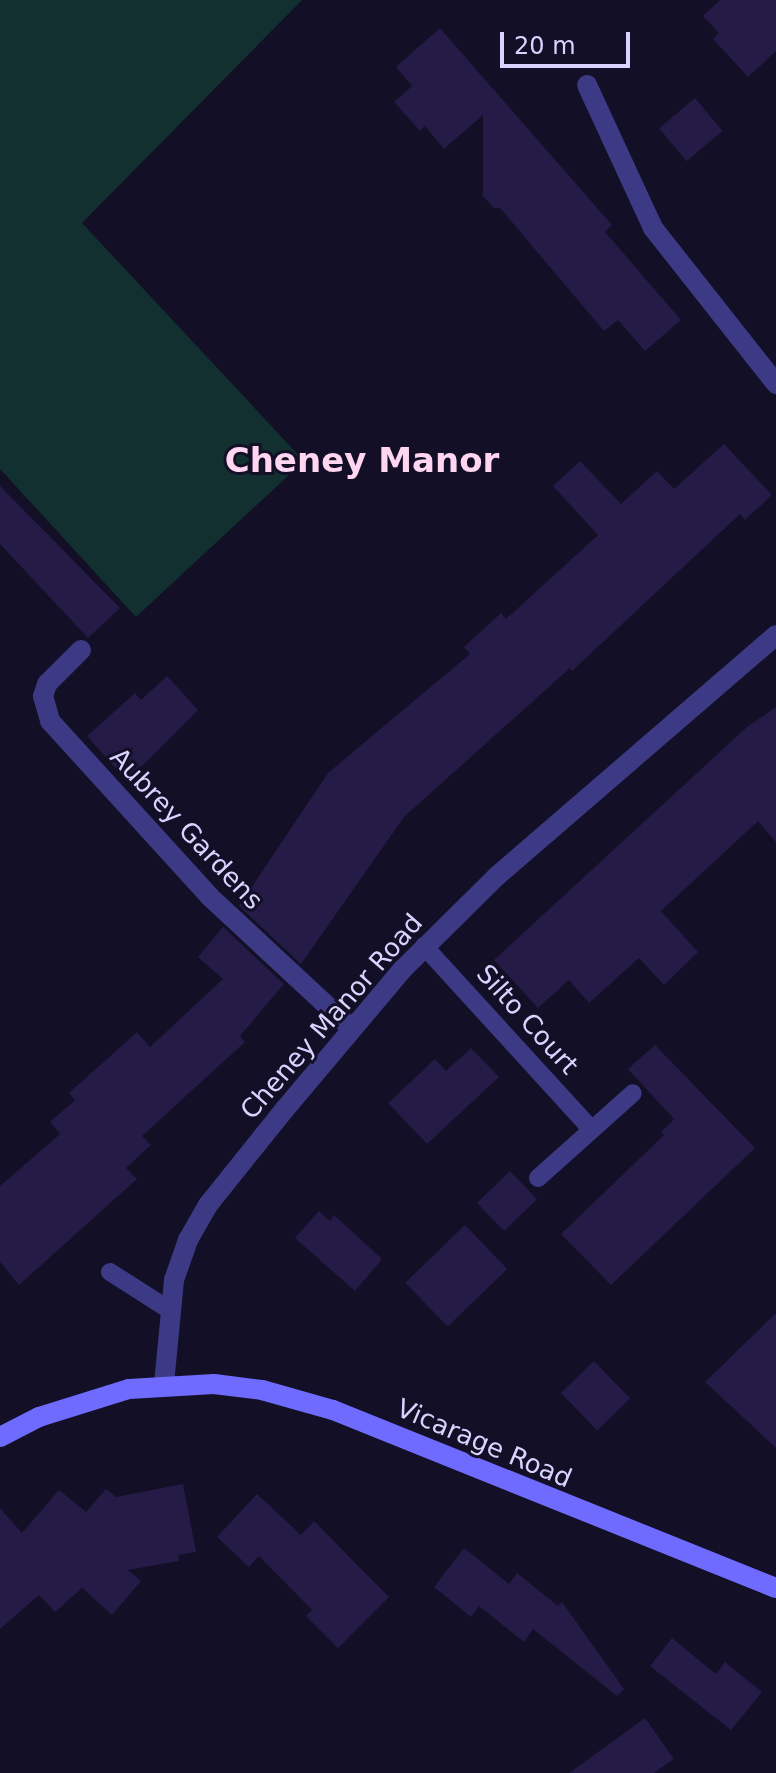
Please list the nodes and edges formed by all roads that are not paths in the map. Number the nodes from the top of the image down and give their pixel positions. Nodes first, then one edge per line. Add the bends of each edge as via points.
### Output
1 (587, 85) dead end
2 (776, 384) edge
3 (776, 635) edge
4 (81, 650) dead end
5 (424, 946) junction
6 (352, 1029) junction
7 (633, 1093) dead end
8 (591, 1129) junction
9 (538, 1178) dead end
10 (110, 1272) dead end
11 (171, 1311) junction
12 (164, 1384) junction
13 (0, 1437) edge
14 (776, 1588) edge

1 - 2 street via 653,228
3 - 5 street, Cheney Manor Road via 557,822
4 - 6 street, Aubrey Gardens via 47,684 43,696 50,721 209,896
5 - 6 street, Cheney Manor Road
5 - 8 lane, Silto Court
6 - 11 street, Cheney Manor Road via 208,1205 179,1267
7 - 8 lane
8 - 9 lane
10 - 11 lane
11 - 12 street, Cheney Manor Road
12 - 13 main road via 95,1397
12 - 14 main road, Vicarage Road via 262,1390 333,1410

